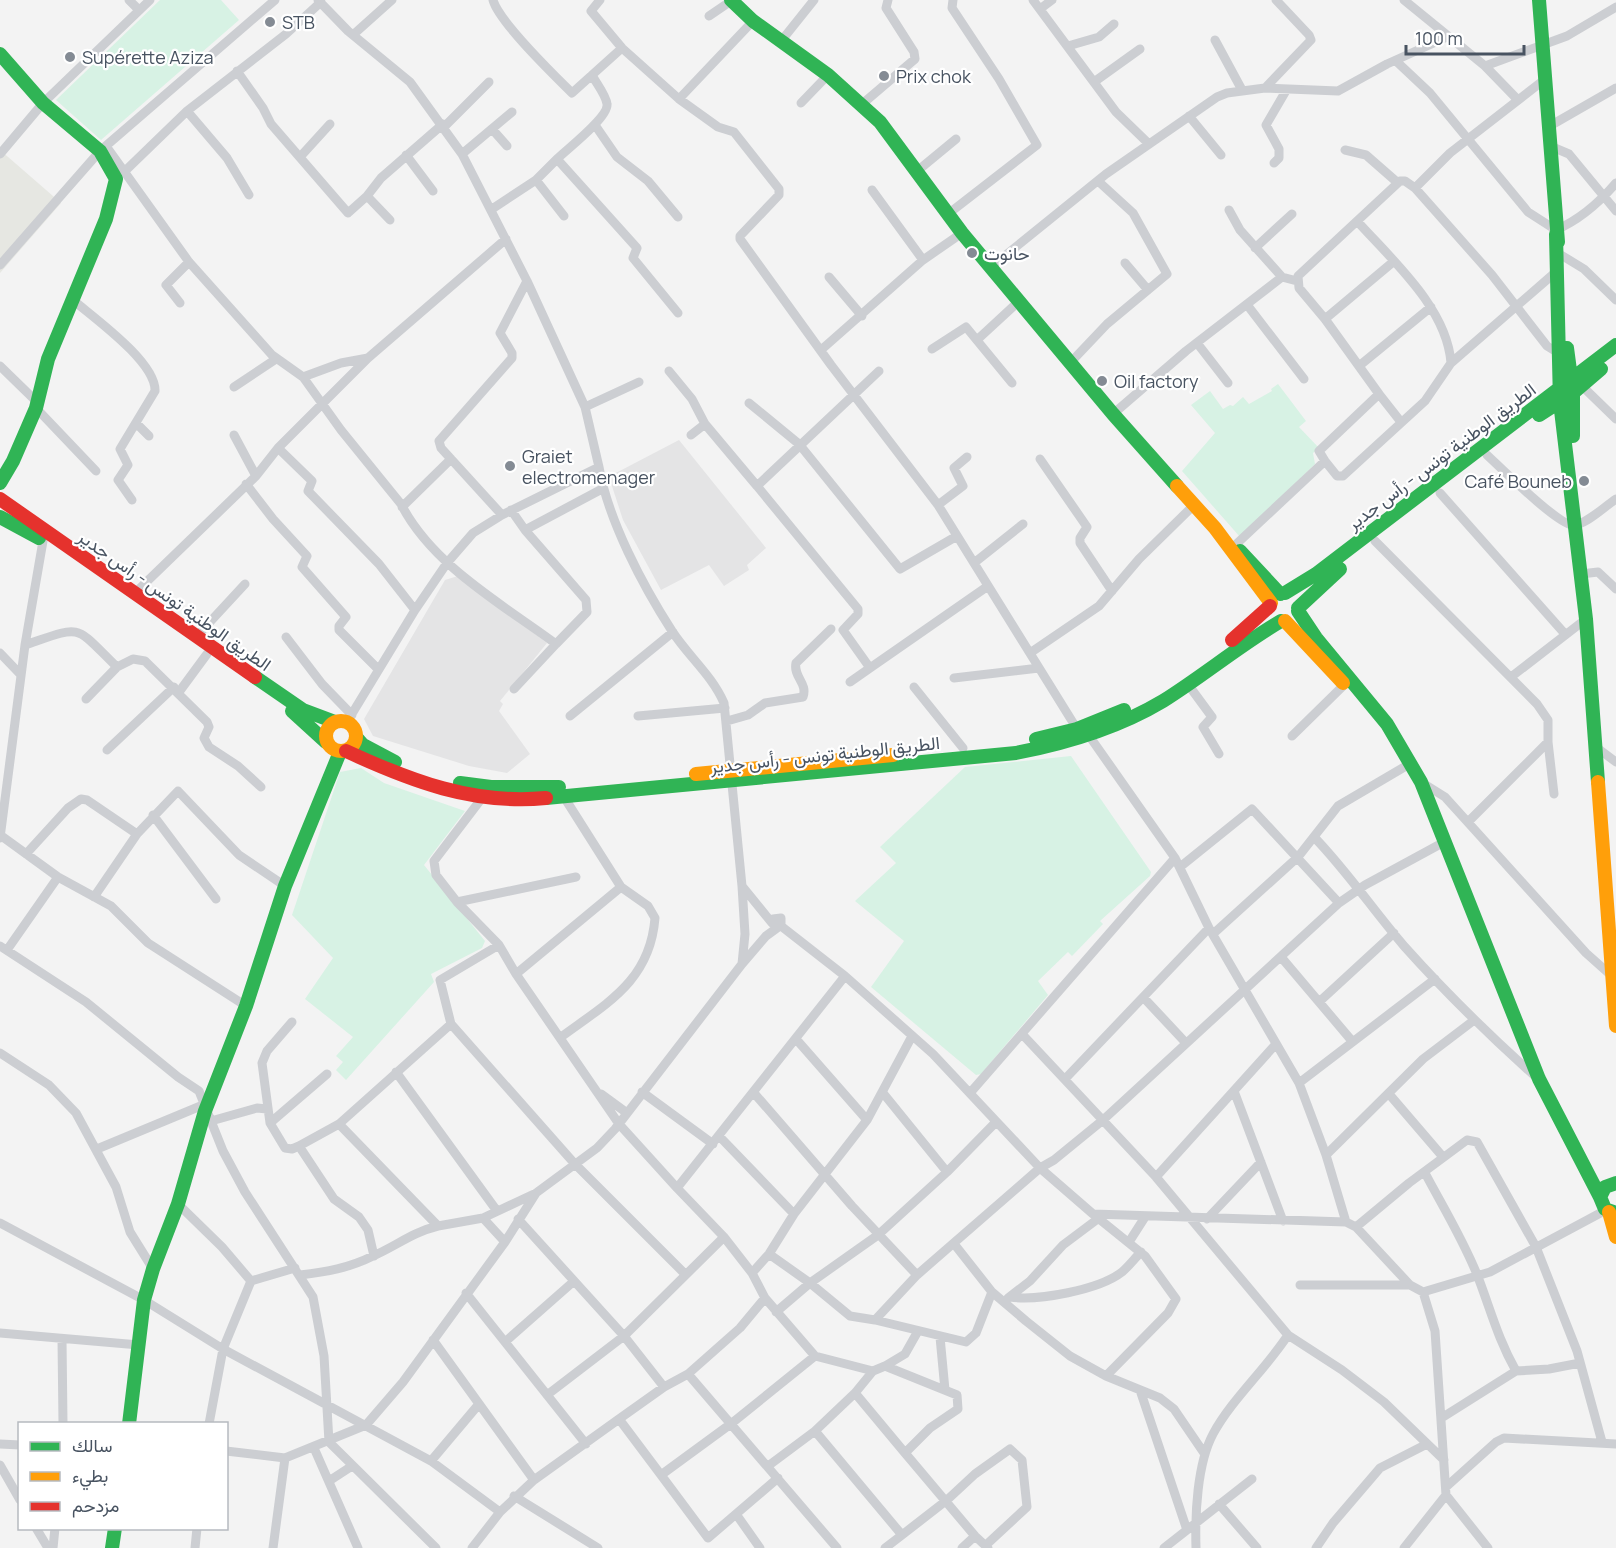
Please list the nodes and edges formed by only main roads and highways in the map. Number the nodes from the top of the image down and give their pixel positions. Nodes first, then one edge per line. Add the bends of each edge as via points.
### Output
1 (731, 0) edge
2 (1539, 0) edge
3 (0, 54) edge
4 (1556, 232) junction
5 (1616, 345) edge
6 (1616, 357) edge
7 (1575, 385) junction
8 (1560, 386) junction
9 (1560, 402) junction
10 (0, 483) edge
11 (0, 499) edge
12 (0, 517) edge
13 (1577, 524) junction
14 (1276, 599) junction
15 (1298, 610) junction
16 (1283, 621) junction
17 (345, 720) junction
18 (356, 737) junction
19 (326, 742) junction
20 (343, 751) junction
21 (1414, 771) junction
22 (730, 776) junction
23 (1611, 896) edge
24 (1614, 978) edge
25 (1616, 1026) edge
26 (1578, 1158) junction
27 (1613, 1180) edge
28 (1608, 1208) edge
29 (1616, 1237) edge
30 (129, 1422) edge
31 (115, 1530) edge
32 (112, 1548) edge

1 - 14 main road via 753,21 828,75 880,122 1018,302
2 - 4 main road
3 - 10 main road via 43,103 103,148 116,179 106,219 48,358 37,405
4 - 7 main road
4 - 8 main road
5 - 7 main road, الطريق الوطنية تونس - رأس جدير
6 - 7 main road, الطريق الوطنية تونس - رأس جدير
7 - 8 main road, الطريق الوطنية تونس - رأس جدير
7 - 9 main road, الطريق الوطنية تونس - رأس جدير
7 - 13 main road
8 - 9 main road
8 - 14 main road, الطريق الوطنية تونس - رأس جدير via 1316,574
9 - 13 main road
9 - 15 main road, الطريق الوطنية تونس - رأس جدير via 1325,580
11 - 17 main road, الطريق الوطنية تونس - رأس جدير via 303,710
12 - 19 main road, الطريق الوطنية تونس - رأس جدير via 44,541 271,695
13 - 23 main road
14 - 15 main road via 1293,597
14 - 16 main road via 1274,617
14 - 22 main road, الطريق الوطنية تونس - رأس جدير via 1239,635 1159,693 1077,729 1012,743
15 - 16 main road via 1292,620
15 - 21 main road via 1316,638 1387,723
16 - 21 main road via 1344,685
16 - 22 main road, الطريق الوطنية تونس - رأس جدير via 1247,640 1162,701 1090,737 1016,753
17 - 18 main road via 354,728
17 - 19 main road via 328,728
18 - 20 main road via 353,745
18 - 22 main road, الطريق الوطنية تونس - رأس جدير via 363,745 411,770 472,786 526,789
19 - 20 main road via 332,749
20 - 22 main road, الطريق الوطنية تونس - رأس جدير via 411,779 482,798 528,800
20 - 30 main road via 285,886 153,1269 144,1300
21 - 26 main road via 1446,841 1539,1079
23 - 24 main road
24 - 25 main road
26 - 27 main road
26 - 28 main road
27 - 28 main road via 1603,1188
28 - 29 main road
31 - 32 main road

